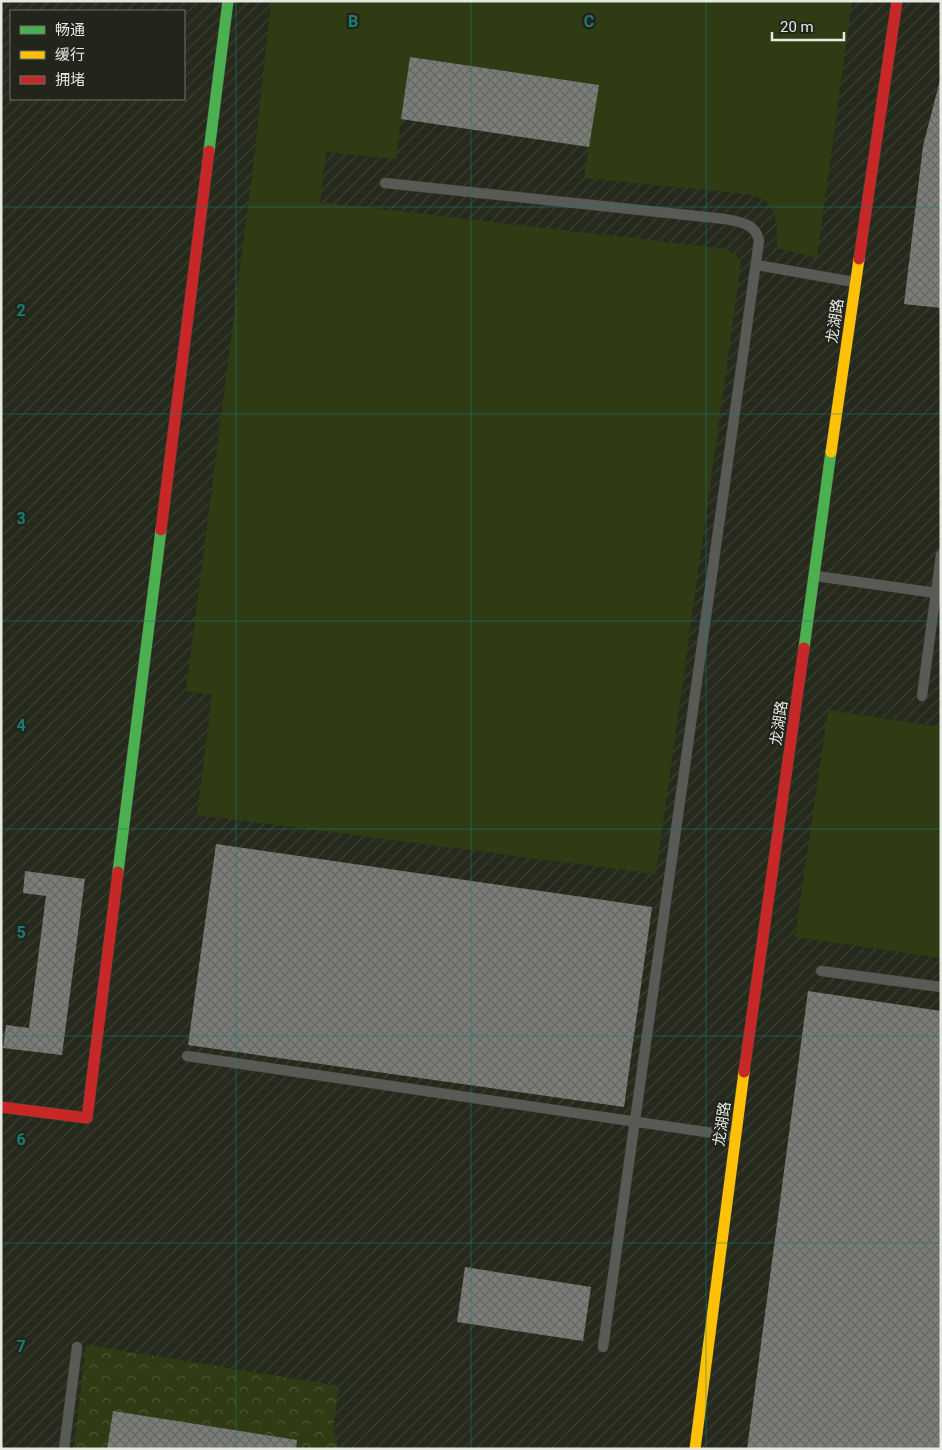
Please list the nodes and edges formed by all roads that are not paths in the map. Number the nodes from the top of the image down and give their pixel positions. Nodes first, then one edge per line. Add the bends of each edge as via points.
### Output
1 (228, 1) edge
2 (898, 1) edge
3 (385, 183) dead end
4 (757, 265) junction
5 (856, 282) junction
6 (941, 555) edge
7 (815, 576) junction
8 (936, 593) junction
9 (922, 696) dead end
10 (821, 971) dead end
11 (941, 987) edge
12 (187, 1056) dead end
13 (1, 1107) edge
14 (635, 1122) junction
15 (736, 1136) junction
16 (77, 1347) dead end
17 (603, 1347) dead end
18 (64, 1449) edge
19 (695, 1449) edge

1 - 13 street via 87,1118
2 - 5 street, 龙湖路
3 - 4 lane via 738,221 754,229 758,235
4 - 5 lane
4 - 14 lane
5 - 7 street, 龙湖路
6 - 8 lane
7 - 8 lane
7 - 15 street, 龙湖路
8 - 9 lane
10 - 11 lane
12 - 14 lane
14 - 15 lane
14 - 17 lane
15 - 19 street, 龙湖路
16 - 18 lane

